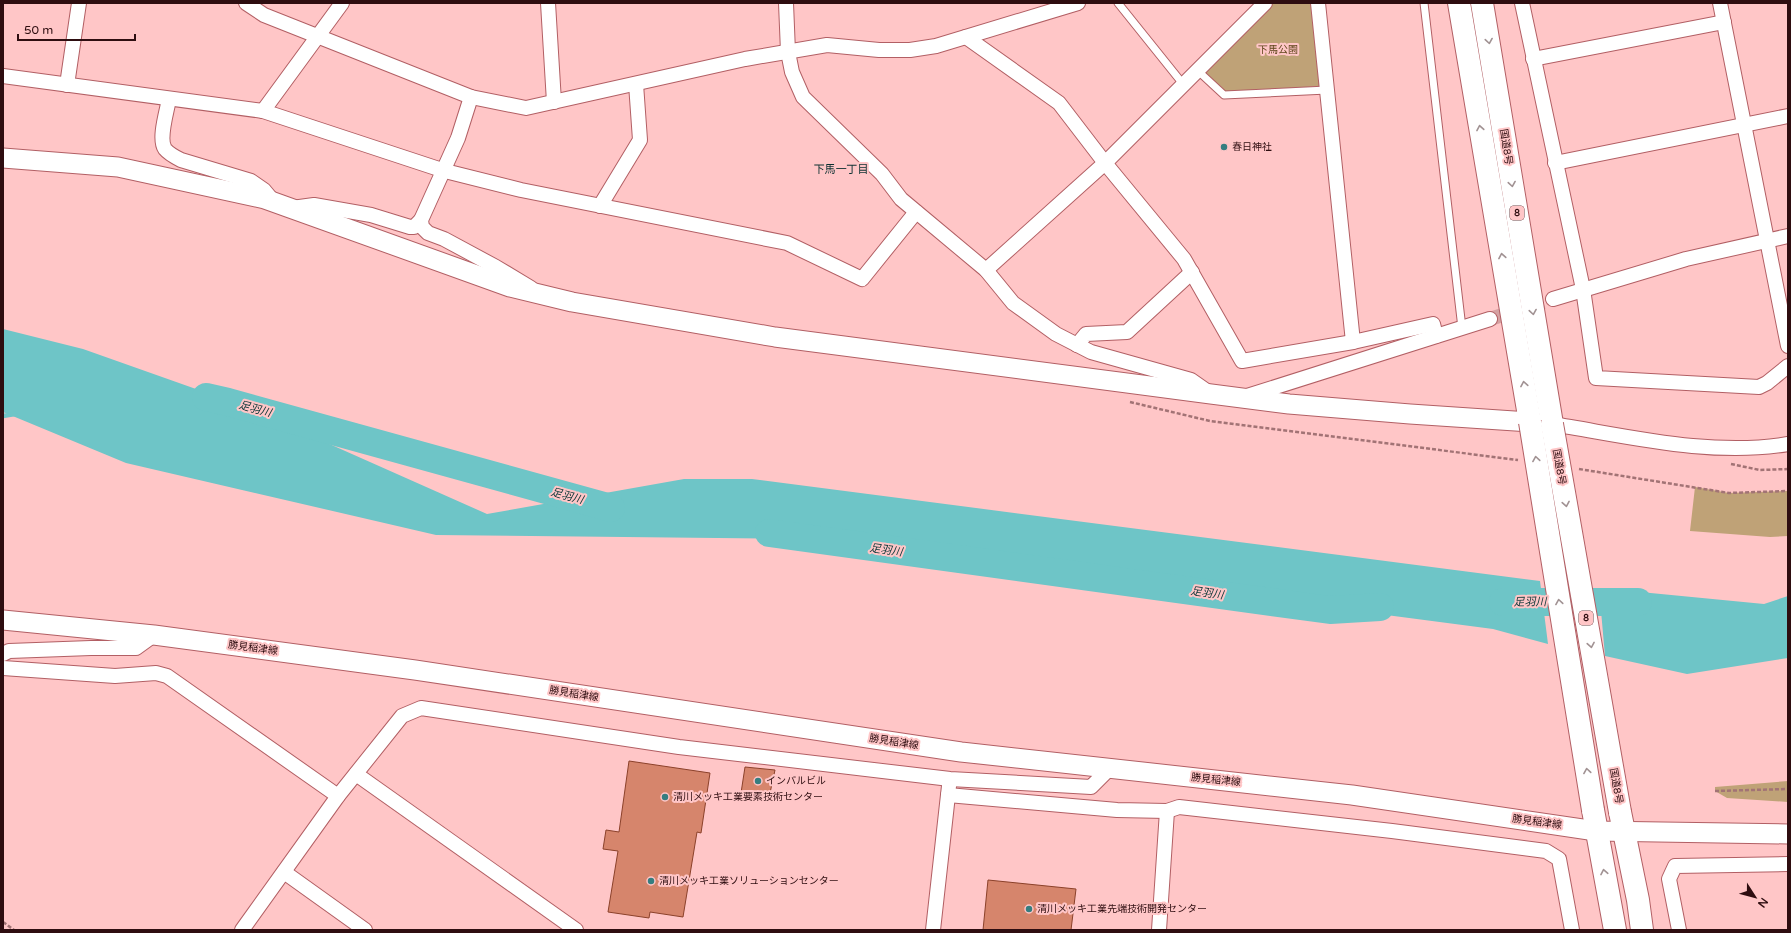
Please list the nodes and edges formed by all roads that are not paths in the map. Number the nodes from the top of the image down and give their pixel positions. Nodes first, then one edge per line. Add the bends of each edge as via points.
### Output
1 (79, 3) edge
2 (246, 3) edge
3 (342, 3) edge
4 (548, 3) edge
5 (786, 3) edge
6 (1078, 3) edge
7 (1118, 3) edge
8 (1265, 3) edge
9 (1318, 3) edge
10 (1424, 3) edge
11 (1459, 3) edge
12 (1482, 3) edge
13 (1522, 3) edge
14 (1720, 3) edge
15 (1050, 7) edge
16 (1724, 22) junction
17 (319, 36) junction
18 (966, 37) junction
19 (788, 52) junction
20 (1533, 59) junction
21 (1197, 70) junction
22 (3, 76) edge
23 (67, 84) junction
24 (636, 84) junction
25 (1183, 84) junction
26 (1327, 90) junction
27 (471, 97) junction
28 (170, 99) junction
29 (554, 102) junction
30 (263, 111) junction
31 (1788, 116) edge
32 (1745, 124) junction
33 (3, 158) edge
34 (1105, 163) junction
35 (1555, 163) junction
36 (444, 171) junction
37 (274, 202) junction
38 (600, 206) junction
39 (292, 208) junction
40 (916, 212) junction
41 (421, 220) junction
42 (1788, 236) edge
43 (1768, 240) junction
44 (986, 270) junction
45 (1192, 272) junction
46 (1583, 289) junction
47 (542, 294) junction
48 (1553, 299) tunnel mouth
49 (1490, 319) tunnel mouth
50 (1462, 328) junction
51 (1436, 336) junction
52 (1353, 342) junction
53 (1077, 345) junction
54 (1788, 346) edge
55 (1788, 366) edge
56 (1211, 394) junction
57 (1242, 398) junction
58 (1530, 422) junction
59 (1552, 424) junction
60 (1788, 444) edge
61 (3, 620) edge
62 (154, 635) junction
63 (3, 654) edge
64 (3, 668) edge
65 (1110, 768) junction
66 (356, 774) junction
67 (950, 779) junction
68 (948, 794) junction
69 (338, 796) junction
70 (1167, 811) junction
71 (1622, 821) junction
72 (1596, 831) junction
73 (1788, 834) edge
74 (1788, 864) edge
75 (284, 872) junction
76 (1638, 900) junction
77 (1612, 923) edge
78 (242, 930) edge
79 (365, 930) edge
80 (576, 930) edge
81 (933, 930) edge
82 (1159, 930) edge
83 (1572, 930) edge
84 (1642, 930) edge
85 (1651, 930) edge
86 (1679, 930) edge

1 - 23 street
2 - 17 street via 264,15
3 - 17 street
4 - 29 street
5 - 19 street
6 - 15 street
7 - 25 lane
8 - 21 street
9 - 26 street
10 - 50 lane
58 -> 11 highway, 8
12 -> 59 highway, 国道8号 / 8
13 - 20 street
14 - 16 street
15 - 18 street
16 - 20 street
16 - 32 street
17 - 27 street
17 - 30 street
18 - 19 street via 910,50 827,45
18 - 34 street via 1059,103
19 - 24 street via 745,59
19 - 40 street via 792,72 803,97 882,174 901,199
20 - 35 street
21 - 25 street
21 - 26 lane via 1224,95
22 - 23 street
23 - 28 street
24 - 29 street
24 - 38 street via 640,140
25 - 34 street
26 - 52 street
27 - 29 street via 526,108
27 - 36 street
28 - 30 street
28 - 37 street via 162,140 164,148 181,160 251,181 264,190
30 - 36 street
31 - 32 street
32 - 35 street
32 - 43 street
33 - 37 main road via 118,167
34 - 44 street
34 - 45 street
35 - 46 street
36 - 38 street
36 - 41 street
37 - 39 main road
38 - 40 street via 787,242 862,279
39 - 41 street via 314,205 371,215 410,227 414,227
39 - 47 main road via 510,287
40 - 44 street
41 - 47 street via 422,227 428,233 496,266
42 - 43 street
43 - 46 street via 1686,259
43 - 54 street
44 - 53 street via 1013,303 1056,334
45 - 52 street via 1242,361
45 - 53 street via 1127,332 1086,334
46 - 48 street
46 - 55 street via 1596,378 1759,387
47 - 56 main road via 572,302 775,337
49 - 50 street
50 - 51 street
51 - 52 street via 1433,324
51 - 57 street
53 - 56 street via 1091,352 1191,380
56 - 57 main road
57 - 58 main road via 1395,413
72 -> 58 highway, 8, bridge
59 - 60 street via 1698,447 1767,447
59 -> 71 highway, 国道8号 / 8, bridge
61 - 62 main road, 勝見稲津線
62 - 63 street via 136,648 9,651
62 - 65 main road, 勝見稲津線 via 415,670 961,752
64 - 69 street via 115,676 156,673 167,676
65 - 67 street via 1091,787
65 - 72 main road, 勝見稲津線 via 1352,796
66 - 67 street via 402,716 421,708 679,747
66 - 69 street
66 - 80 street
67 - 68 street
68 - 70 street via 1117,810
68 - 81 street
69 - 75 street
70 - 82 street
70 - 83 street via 1179,807 1546,851 1559,859
71 - 72 main road, 勝見稲津線
71 - 73 main road, 勝見稲津線
71 - 76 highway, 国道8号
77 -> 72 highway, 8
74 - 86 street via 1676,866 1669,879
75 - 78 street
75 - 79 street
76 - 84 highway, 国道8号
76 - 85 highway

